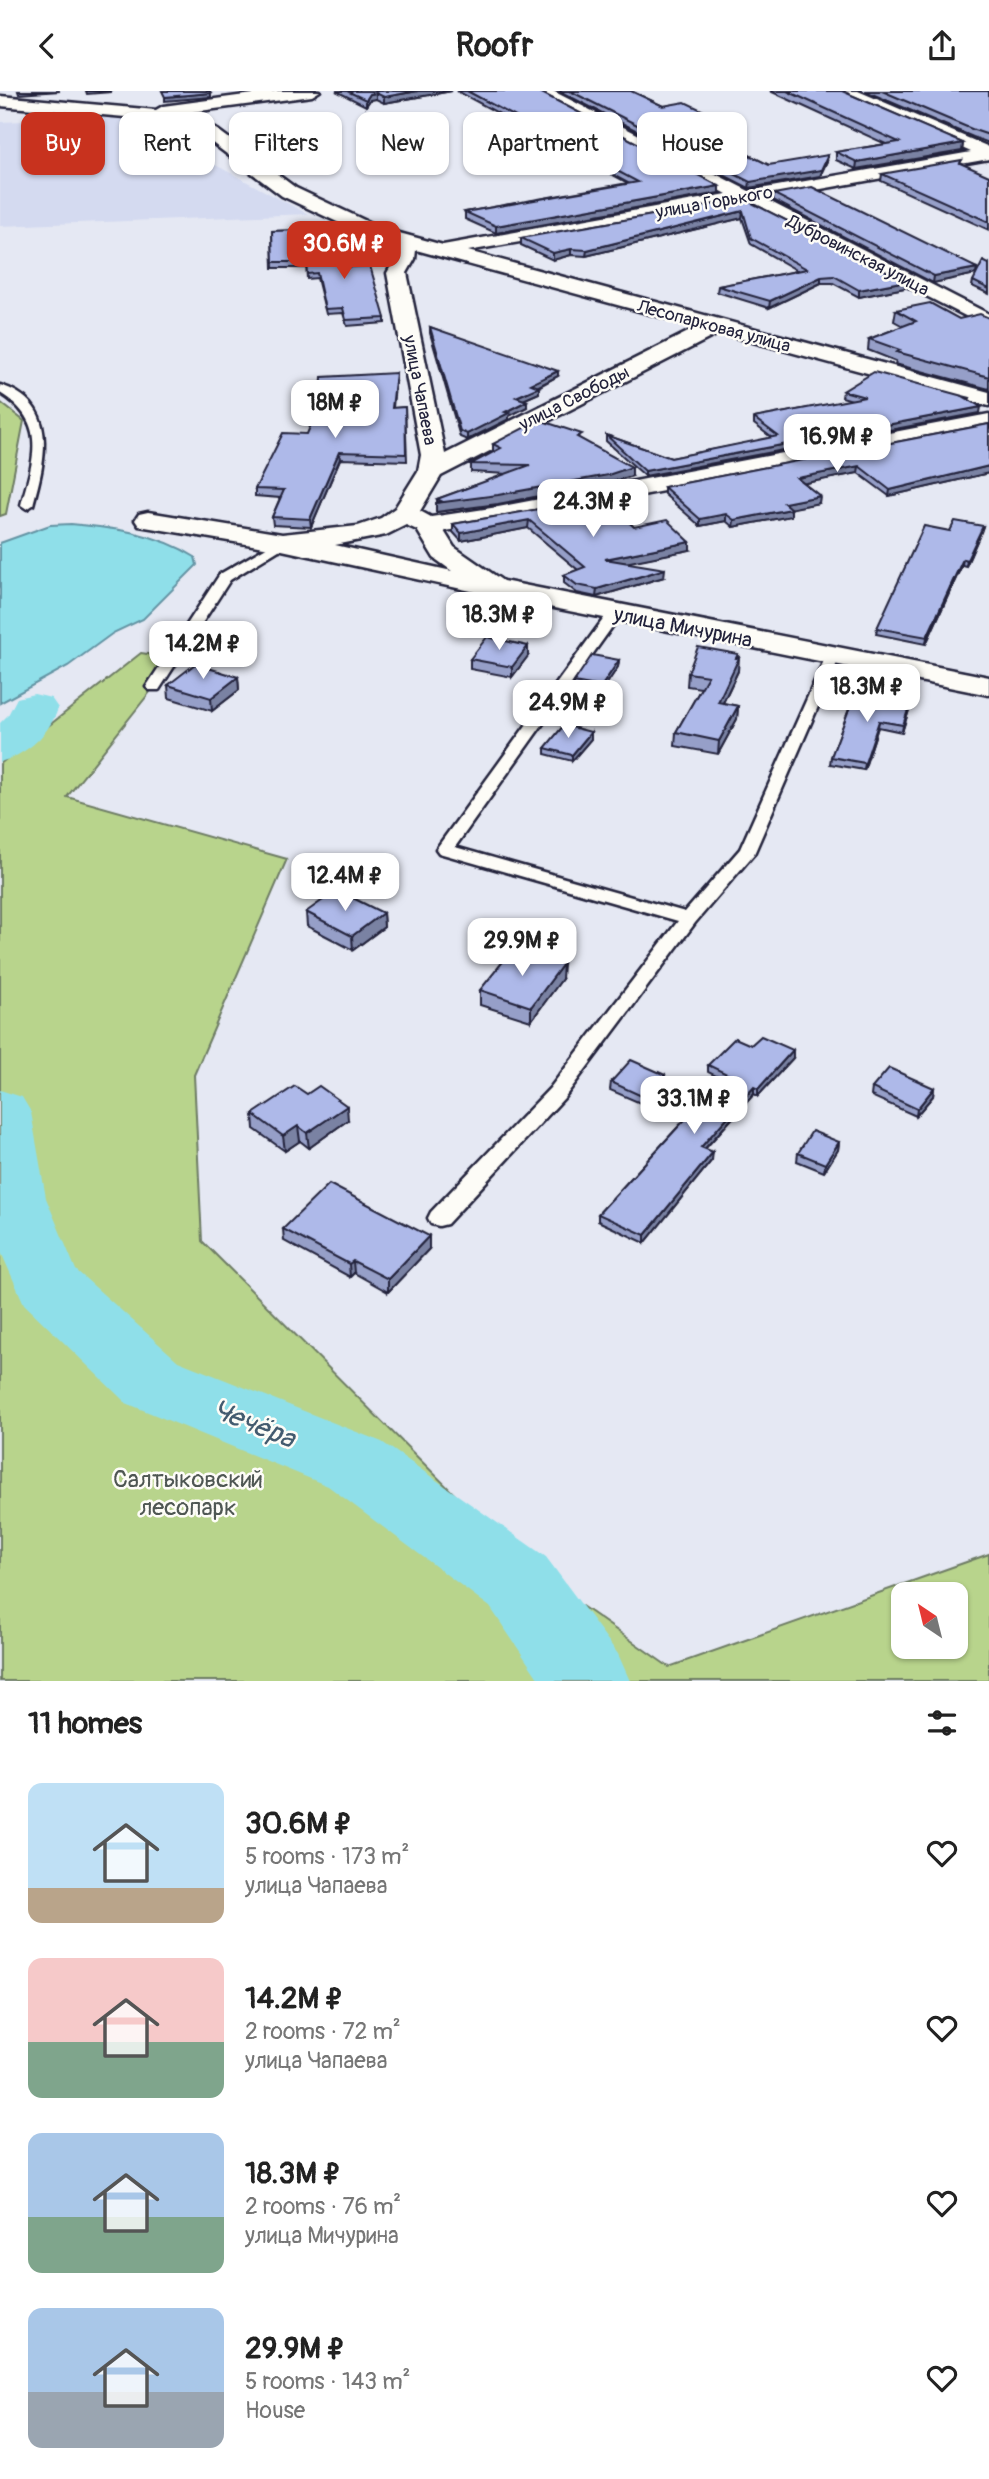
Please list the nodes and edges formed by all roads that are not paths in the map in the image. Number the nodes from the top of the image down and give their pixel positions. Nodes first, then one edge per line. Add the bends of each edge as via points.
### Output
1 (312, 91) edge
2 (541, 91) edge
3 (844, 91) edge
4 (243, 95) edge
5 (0, 101) edge
6 (124, 112) edge
7 (156, 112) edge
8 (215, 138) edge
9 (989, 153) edge
10 (747, 197) junction
11 (406, 250) junction
12 (439, 250) junction
13 (989, 322) edge
14 (716, 326) junction
15 (0, 387) edge
16 (989, 399) edge
17 (989, 421) edge
18 (433, 470) junction
19 (27, 505) dead end
20 (416, 519) junction
21 (148, 520) dead end
22 (282, 542) junction
23 (494, 588) junction
24 (615, 613) junction
25 (833, 656) junction
26 (989, 686) edge
27 (154, 687) dead end
28 (689, 919) junction
29 (439, 1218) dead end

1 - 4 street
2 - 10 street, Дубровинская улица
3 - 9 street
4 - 7 street
5 - 6 street
8 - 11 street via 306,201
9 - 10 street, улица Горького
10 - 12 street, улица Горького
10 - 13 street, Дубровинская улица
11 - 12 street
11 - 18 street, улица Чапаева via 397,273
12 - 14 street, Лесопарковая улица
14 - 16 street, Лесопарковая улица
14 - 18 street, улица Свободы
15 - 19 lane via 25,405 38,426
17 - 20 street via 498,515
18 - 20 street, улица Чапаева via 416,491
20 - 22 street
20 - 23 street, улица Мичурина via 444,552
21 - 22 street
22 - 23 street
22 - 27 lane via 225,577
23 - 24 street, улица Мичурина
24 - 25 street, улица Мичурина
24 - 28 lane via 445,849
25 - 26 street, улица Мичурина
25 - 28 lane via 748,850
28 - 29 lane via 557,1093

